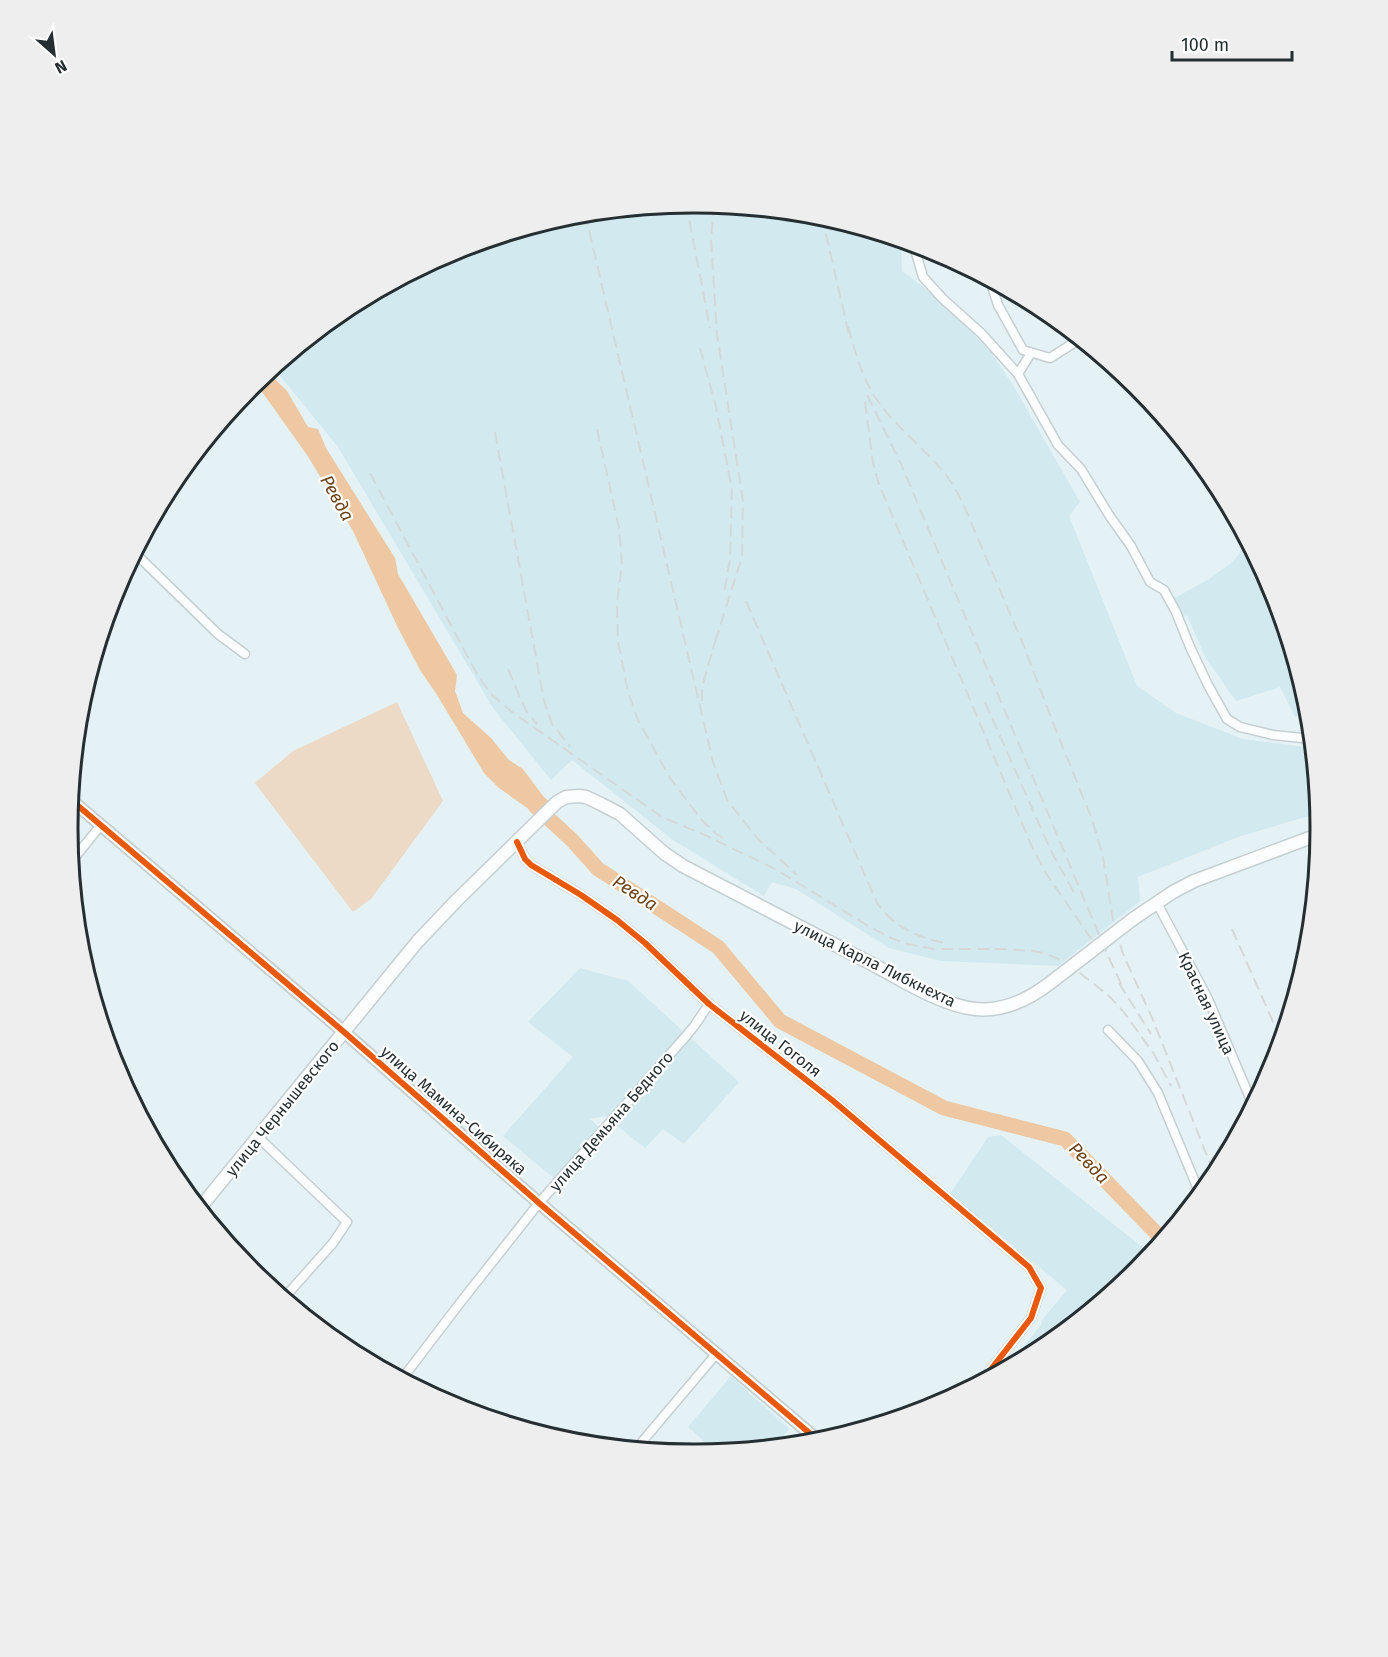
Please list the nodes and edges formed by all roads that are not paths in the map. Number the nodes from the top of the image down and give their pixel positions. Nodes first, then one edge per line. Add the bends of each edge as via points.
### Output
1 (916, 254) edge
2 (993, 290) edge
3 (1073, 343) edge
4 (1031, 352) junction
5 (1018, 374) junction
6 (141, 559) edge
7 (245, 654) dead end
8 (1303, 738) edge
9 (562, 799) joint
10 (79, 806) edge
11 (102, 825) junction
12 (521, 837) junction
13 (1310, 838) edge
14 (79, 853) edge
15 (1157, 903) junction
16 (709, 1004) junction
17 (1108, 1030) dead end
18 (344, 1032) junction
19 (1249, 1095) edge
20 (259, 1138) junction
21 (1196, 1185) edge
22 (205, 1203) edge
23 (539, 1203) junction
24 (289, 1293) edge
25 (717, 1353) junction
26 (994, 1366) edge
27 (407, 1373) edge
28 (810, 1434) edge
29 (642, 1442) edge

1 - 5 street via 923,277
2 - 4 street via 1023,350
3 - 4 street via 1050,358
4 - 5 street
5 - 8 street via 1058,445 1081,468 1150,582 1164,590 1227,719 1240,727
6 - 7 street via 218,634
9 - 12 main road, улица Чернышевского
9 - 15 main road, улица Карла Либкнехта, bridge via 586,797 611,809 683,866 898,978 973,1009 995,1009 1035,994
10 - 11 street, улица Мамина-Сибиряка
11 - 14 street
11 - 18 street, улица Мамина-Сибиряка
12 - 16 street, улица Гоголя via 525,859 531,865 617,920
12 - 18 main road, улица Чернышевского via 418,940
13 - 15 main road, улица Карла Либкнехта via 1194,881
15 - 19 street, Красная улица via 1208,999
16 - 23 street, улица Демьяна Бедного via 686,1036
16 - 26 street, улица Гоголя via 832,1100 1029,1267 1041,1288 1031,1318
17 - 21 street via 1138,1060 1158,1093
18 - 20 main road, улица Чернышевского
18 - 23 street, улица Мамина-Сибиряка
20 - 22 main road, улица Чернышевского
20 - 24 street via 347,1222
23 - 25 street, улица Мамина-Сибиряка
23 - 27 street, улица Демьяна Бедного
25 - 28 street, улица Мамина-Сибиряка
25 - 29 street

